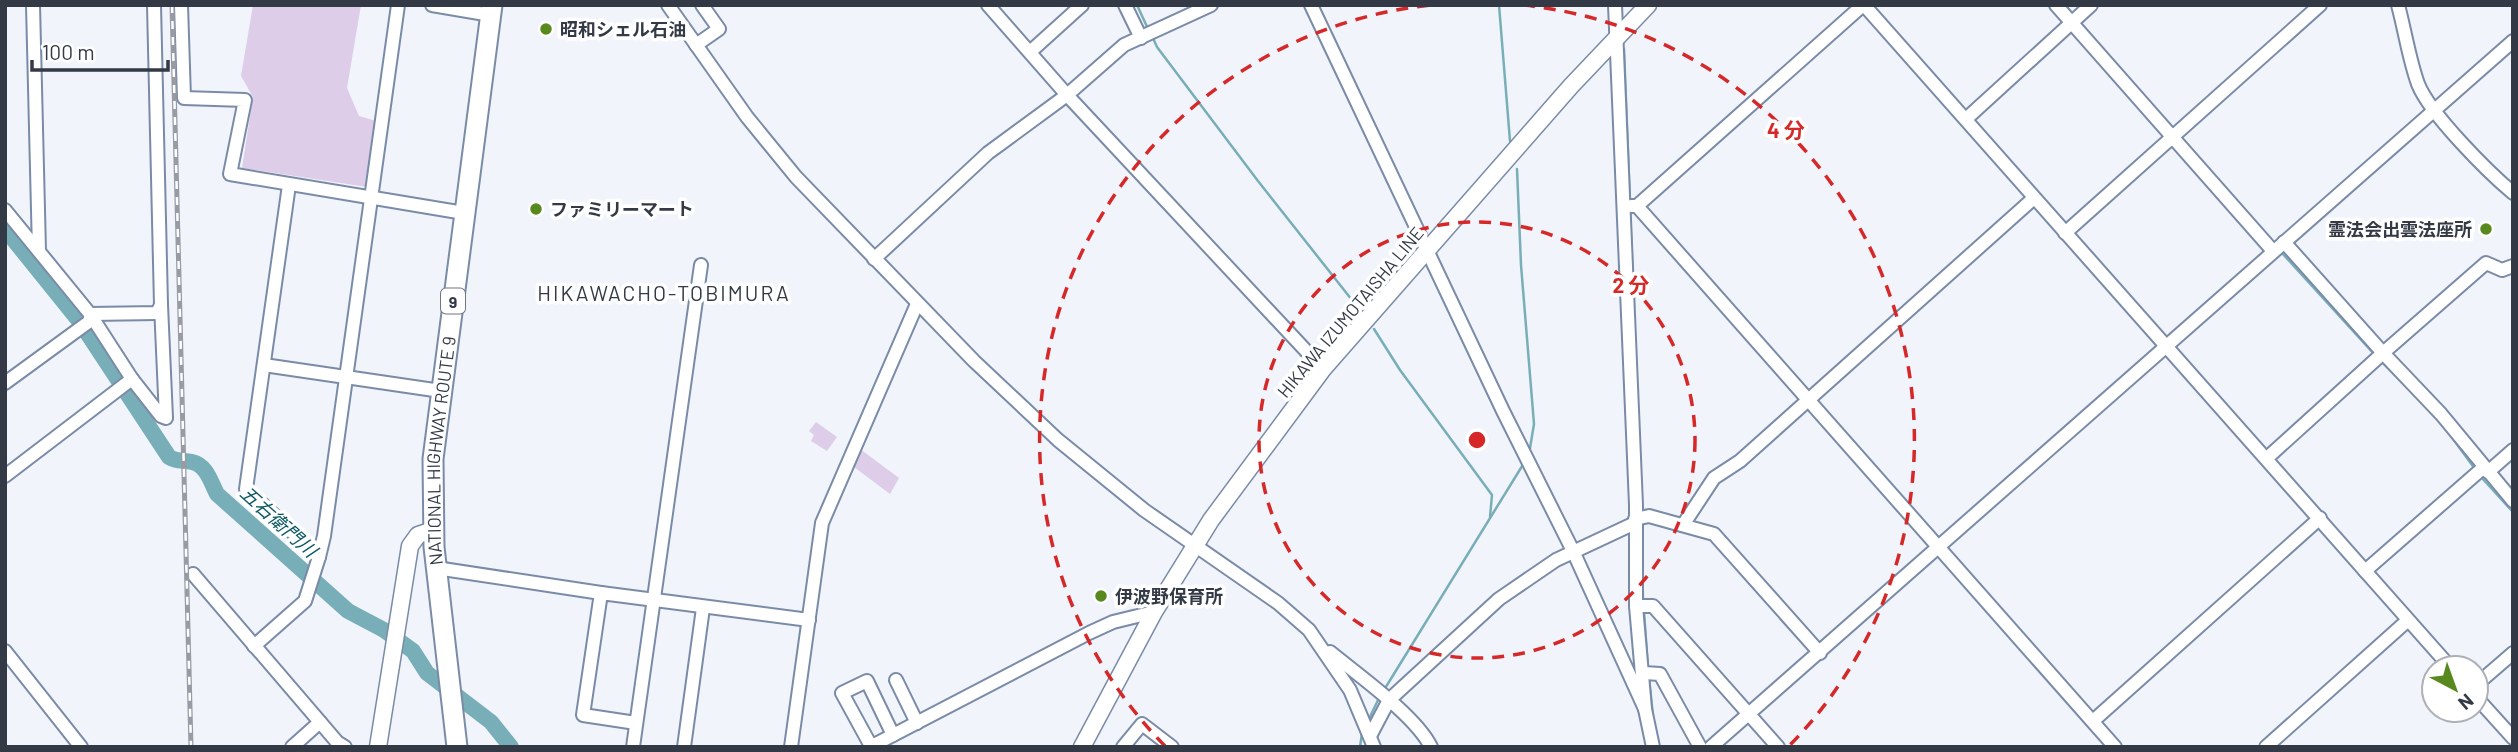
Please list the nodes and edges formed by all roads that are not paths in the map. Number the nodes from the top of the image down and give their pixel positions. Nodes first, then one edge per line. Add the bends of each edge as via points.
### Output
1 (33, 5) edge
2 (154, 5) edge
3 (181, 5) edge
4 (398, 5) edge
5 (432, 5) edge
6 (668, 5) edge
7 (702, 5) edge
8 (988, 5) edge
9 (1082, 5) edge
10 (1125, 5) edge
11 (1211, 5) edge
12 (1311, 5) edge
13 (1615, 5) edge
14 (1648, 5) edge
15 (1863, 5) edge
16 (2056, 5) edge
17 (2091, 5) edge
18 (2320, 5) edge
19 (2398, 5) edge
20 (496, 9) edge
21 (2072, 23) junction
22 (1141, 38) junction
23 (1615, 38) junction
24 (2513, 41) edge
25 (696, 46) junction
26 (1030, 52) junction
27 (1067, 95) junction
28 (2433, 110) junction
29 (1966, 119) junction
30 (2172, 137) junction
31 (289, 185) junction
32 (2513, 193) edge
33 (2034, 198) junction
34 (370, 199) junction
35 (1623, 206) junction
36 (1637, 206) junction
37 (5, 210) edge
38 (464, 213) junction
39 (2065, 233) junction
40 (2284, 242) junction
41 (1427, 249) junction
42 (39, 251) junction
43 (2273, 251) junction
44 (874, 260) junction
45 (701, 265) dead end
46 (2513, 267) edge
47 (917, 304) junction
48 (161, 305) junction
49 (90, 314) junction
50 (2166, 345) junction
51 (2383, 352) junction
52 (264, 365) junction
53 (1323, 369) junction
54 (346, 376) junction
55 (132, 379) junction
56 (5, 383) edge
57 (441, 391) junction
58 (1808, 399) junction
59 (2513, 450) edge
60 (2267, 458) junction
61 (2486, 470) junction
62 (5, 476) edge
63 (2513, 501) edge
64 (2320, 519) junction
65 (1636, 521) junction
66 (1683, 525) junction
67 (433, 530) junction
68 (1195, 546) junction
69 (1939, 546) junction
70 (1573, 551) junction
71 (319, 557) junction
72 (436, 568) junction
73 (2365, 571) junction
74 (193, 574) dead end
75 (601, 593) junction
76 (653, 600) junction
77 (1636, 606) junction
78 (703, 608) junction
79 (1154, 612) junction
80 (809, 620) junction
81 (2410, 622) junction
82 (1319, 643) junction
83 (254, 646) junction
84 (5, 652) edge
85 (1820, 653) junction
86 (2513, 653) edge
87 (2439, 654) edge
88 (2490, 672) edge
89 (1644, 673) junction
90 (896, 680) dead end
91 (1389, 700) junction
92 (1645, 709) junction
93 (2490, 712) edge
94 (1749, 714) junction
95 (2093, 721) junction
96 (320, 722) junction
97 (636, 723) junction
98 (917, 723) junction
99 (2513, 738) edge
100 (892, 740) edge
101 (1372, 743) edge
102 (870, 746) edge
103 (82, 747) edge
104 (292, 747) edge
105 (345, 747) edge
106 (379, 747) edge
107 (457, 747) edge
108 (633, 747) edge
109 (684, 747) edge
110 (791, 747) edge
111 (1082, 747) edge
112 (1123, 747) edge
113 (1172, 747) edge
114 (1431, 747) edge
115 (1653, 747) edge
116 (1700, 747) edge
117 (1711, 747) edge
118 (1778, 747) edge
119 (2115, 747) edge
120 (2266, 747) edge

1 - 42 street
2 - 48 street
3 - 31 street via 184,98 245,100 230,174
4 - 34 street
5 - 20 street
6 - 25 street
7 - 25 street via 719,29
8 - 26 street
9 - 26 street
10 - 22 street
11 - 22 street
12 - 41 street
13 - 23 street
14 - 23 main road, HIKAWA IZUMOTAISHA LINE
15 - 29 street
15 - 36 street
16 - 21 street
17 - 21 street
18 - 30 street
19 - 28 street via 2418,84
20 - 38 highway, NATIONAL HIGHWAY ROUTE 9 / 9 via 482,72
21 - 29 street
21 - 30 street
22 - 27 street via 1124,45
23 - 35 street
23 - 41 main road, HIKAWA IZUMOTAISHA LINE
24 - 28 street
25 - 44 street via 796,177
26 - 27 street
27 - 44 street via 988,153
27 - 53 street
28 - 32 street
28 - 40 street
29 - 33 street
30 - 39 street
30 - 43 street
31 - 34 street
31 - 52 street
33 - 39 street
33 - 58 street
34 - 38 street
34 - 54 street
35 - 36 street
35 - 65 street
36 - 58 street
37 - 42 street
38 - 57 highway, NATIONAL HIGHWAY ROUTE 9 / 9
39 - 50 street
40 - 43 street
40 - 51 street
41 - 53 main road, HIKAWA IZUMOTAISHA LINE
41 - 70 street
42 - 49 street
43 - 50 street
44 - 47 street
45 - 76 street
46 - 51 street via 2502,270 2486,263
47 - 68 street via 1058,440
47 - 80 street via 822,523
48 - 49 street via 157,313
48 - 55 street via 166,418
49 - 55 street
49 - 56 street via 90,321
50 - 60 street
50 - 69 street
51 - 60 street
51 - 61 street
52 - 54 street
52 - 71 street via 246,489
53 - 68 main road, HIKAWA IZUMOTAISHA LINE
54 - 57 street
54 - 71 street
55 - 62 street
57 - 67 highway, NATIONAL HIGHWAY ROUTE 9 / 9 via 433,459
58 - 66 street via 1740,461 1714,478
58 - 69 street
59 - 61 street
60 - 64 street
61 - 63 street
61 - 73 street
64 - 73 street
64 - 95 street
65 - 66 street via 1649,516
65 - 70 street
65 - 77 street
66 - 85 street via 1714,534
67 - 72 highway, NATIONAL HIGHWAY ROUTE 9 / 9
67 - 106 main road via 418,535 410,546
68 - 79 main road, HIKAWA IZUMOTAISHA LINE
68 - 82 street via 1278,603
69 - 85 street
69 - 95 street
70 - 91 street via 1499,599
70 - 92 street
71 - 83 street via 306,601
72 - 75 street
72 - 107 highway, NATIONAL HIGHWAY ROUTE 9 / 9
73 - 81 street
74 - 83 street
75 - 76 street
75 - 97 street via 583,715
76 - 78 street
76 - 97 street
77 - 89 street
77 - 94 street via 1653,606
78 - 80 street
78 - 109 street
79 - 98 street via 1089,633
79 - 111 main road, HIKAWA IZUMOTAISHA LINE
80 - 110 street
81 - 87 street
81 - 120 street
82 - 91 street
82 - 101 street via 1350,690
83 - 96 street
84 - 103 street
85 - 94 street
86 - 88 street
89 - 92 street
89 - 116 street via 1661,674
90 - 98 street
91 - 101 street
91 - 114 street
92 - 115 street
93 - 99 street
94 - 117 street
94 - 118 street
95 - 119 street
96 - 104 street
96 - 105 street
97 - 108 street
98 - 100 street
100 - 102 street
100 - 102 street via 867,681 842,693
112 - 113 street via 1142,724

